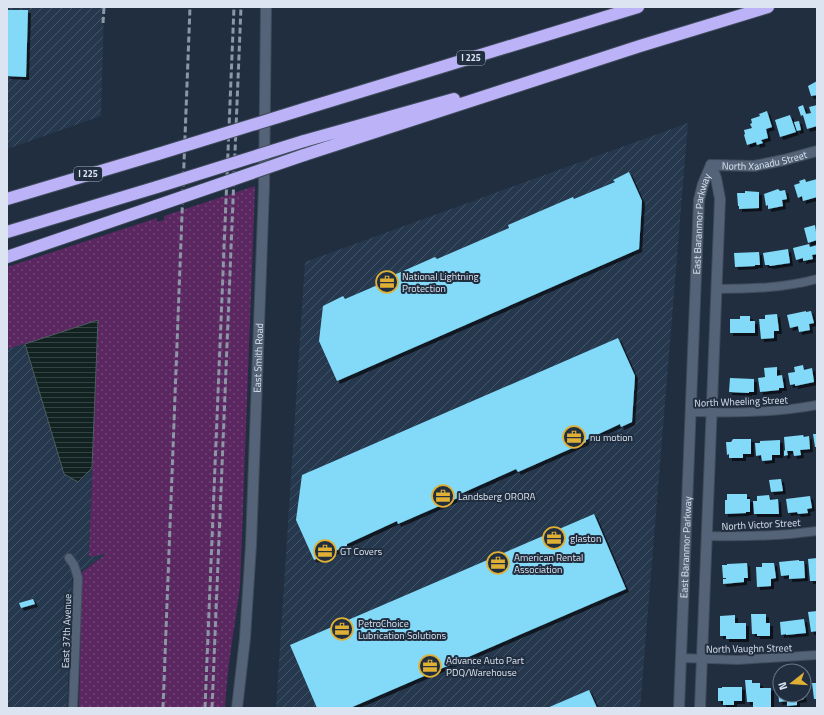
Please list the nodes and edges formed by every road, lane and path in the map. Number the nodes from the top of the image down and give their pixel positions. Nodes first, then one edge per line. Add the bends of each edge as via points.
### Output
1 (266, 7) edge
2 (638, 7) edge
3 (768, 7) edge
4 (640, 46) junction
5 (817, 151) edge
6 (711, 165) junction
7 (11, 197) edge
8 (7, 232) edge
9 (7, 257) edge
10 (817, 279) edge
11 (716, 289) junction
12 (817, 405) edge
13 (690, 412) junction
14 (711, 413) junction
15 (817, 531) edge
16 (707, 536) junction
17 (69, 558) dead end
18 (817, 655) edge
19 (682, 658) junction
20 (703, 659) junction
21 (74, 708) edge
22 (236, 708) edge
23 (679, 708) edge
24 (700, 708) edge

1 - 22 street, East Smith Road via 264,187 251,545 245,638
2 - 7 highway, I 225, bridge
3 - 4 highway
4 - 8 highway, bridge via 304,141
4 - 9 highway, bridge via 304,155
5 - 6 street, North Xanadu Street via 754,166
6 - 11 street, East Baranmor Parkway via 720,199
6 - 13 street, East Baranmor Parkway via 698,200
10 - 11 street via 767,288
11 - 14 street, East Baranmor Parkway
12 - 14 street, North Wheeling Street via 782,411
13 - 14 street, North Wheeling Street
13 - 19 street, East Baranmor Parkway
14 - 16 street, East Baranmor Parkway
15 - 16 street, North Victor Street via 749,537
16 - 20 street, East Baranmor Parkway
17 - 21 street, East 37th Avenue via 78,578
18 - 20 street, North Vaughn Street via 738,660
19 - 20 street, North Vaughn Street
19 - 23 street, East Baranmor Parkway
20 - 24 street, East Baranmor Parkway

